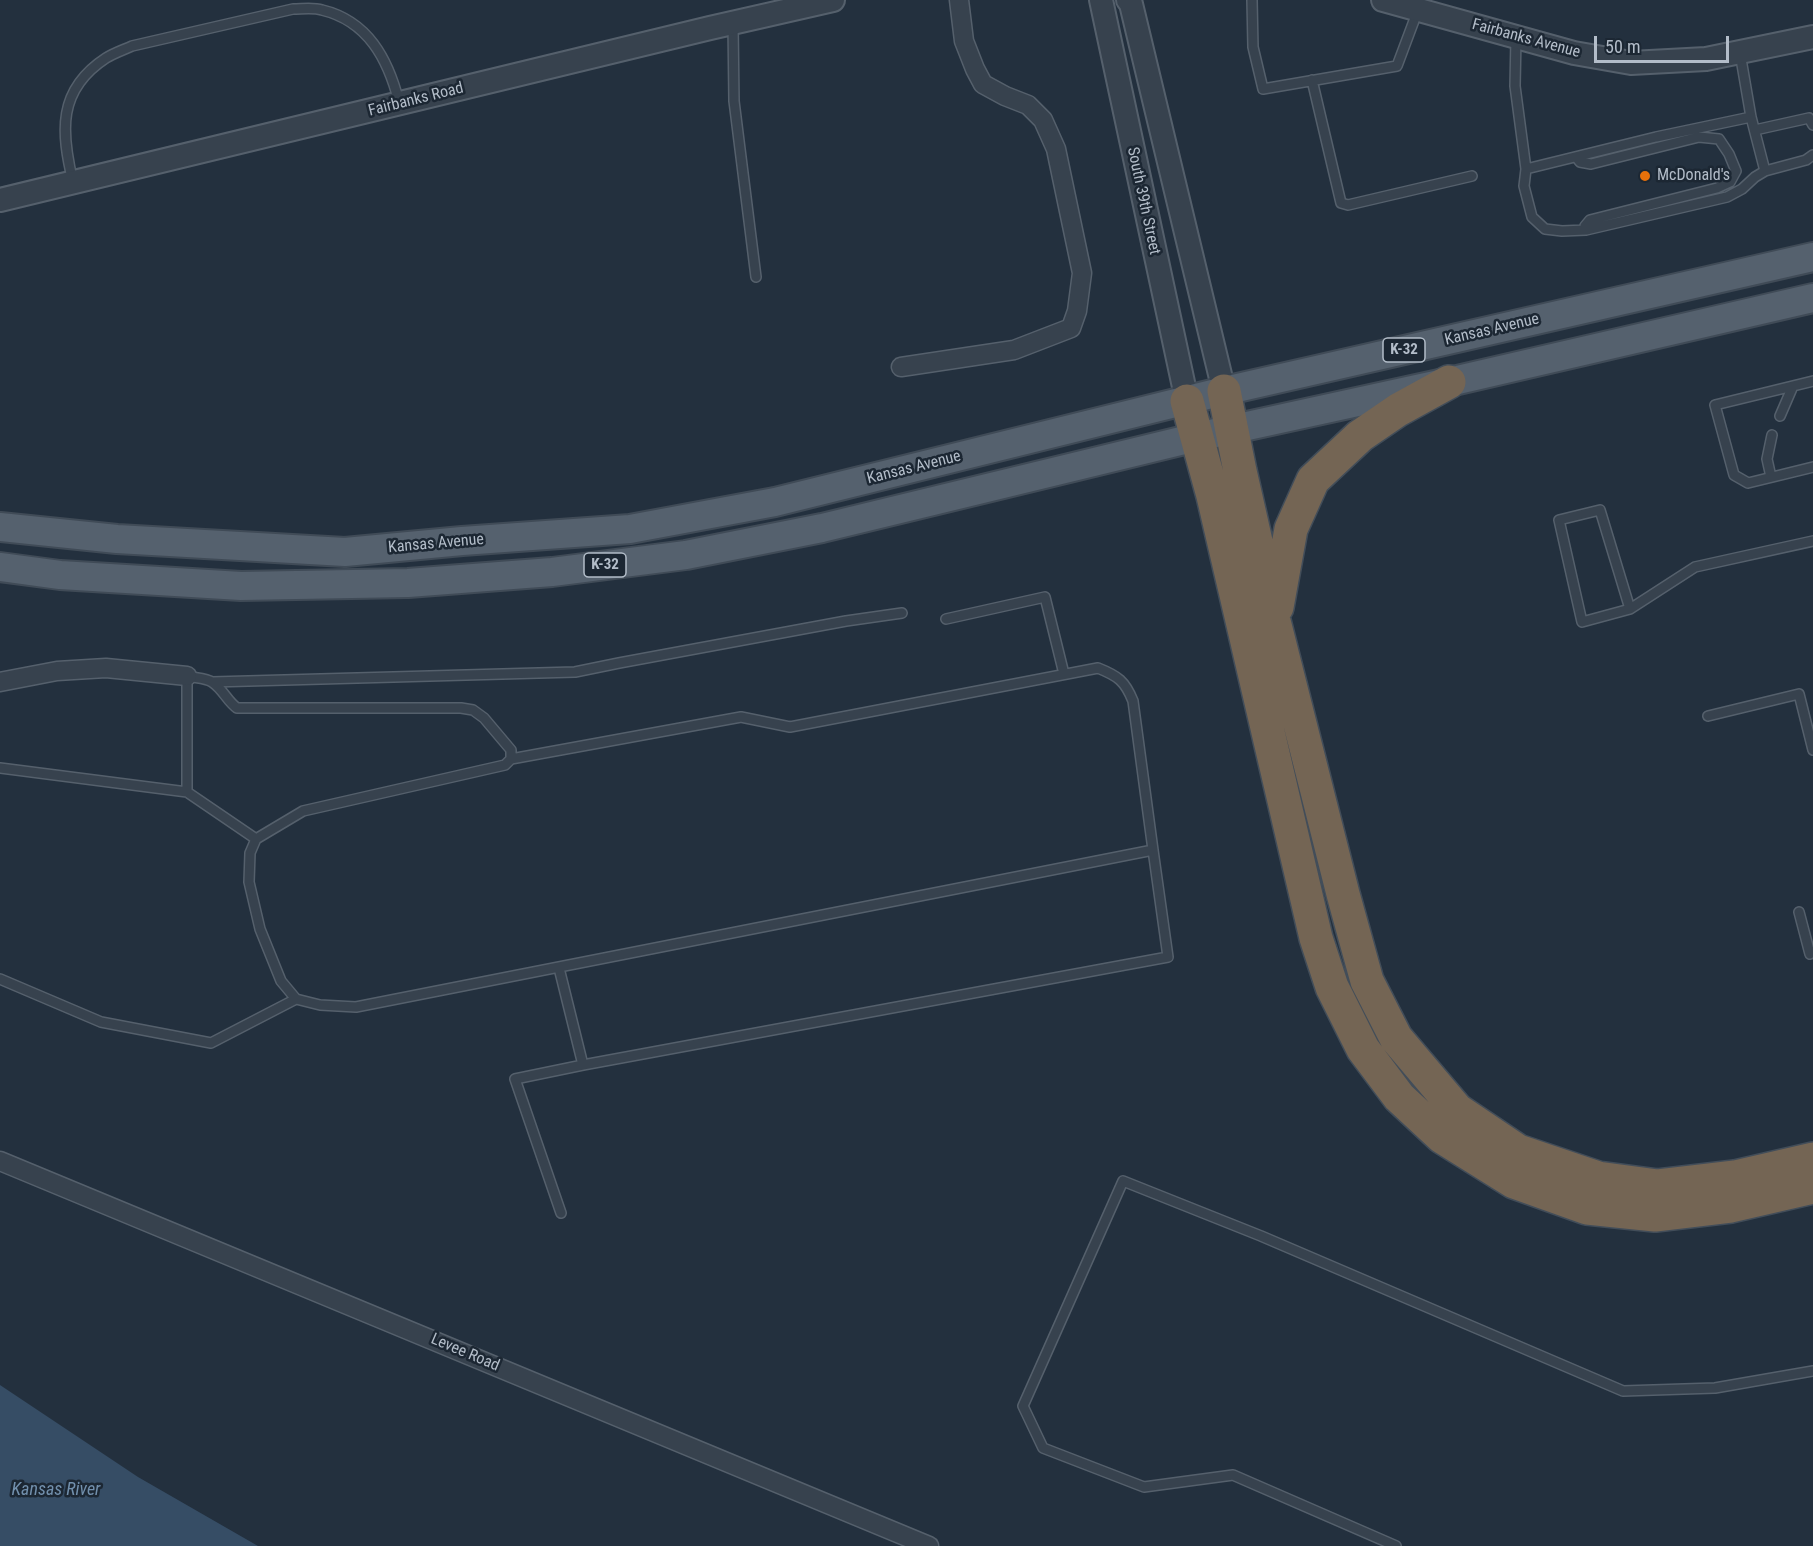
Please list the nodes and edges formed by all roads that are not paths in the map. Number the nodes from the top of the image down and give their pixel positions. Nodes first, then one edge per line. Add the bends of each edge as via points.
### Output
1 (833, 0) edge
2 (958, 0) edge
3 (1101, 0) edge
4 (1128, 0) edge
5 (1252, 0) edge
6 (1383, 0) edge
7 (763, 8) edge
8 (1418, 10) junction
9 (734, 23) junction
10 (1516, 37) junction
11 (1813, 37) edge
12 (1740, 52) junction
13 (1312, 80) junction
14 (400, 104) junction
15 (1751, 117) junction
16 (1813, 125) edge
17 (1755, 130) junction
18 (1813, 155) edge
19 (1576, 157) junction
20 (1526, 169) junction
21 (1765, 171) junction
22 (1472, 176) dead end
23 (74, 184) junction
24 (0, 200) edge
25 (1586, 230) junction
26 (1813, 257) edge
27 (756, 277) dead end
28 (1813, 298) edge
29 (901, 367) dead end
30 (1813, 381) edge
31 (1449, 382) junction
32 (1793, 386) junction
33 (1224, 391) junction
34 (1187, 401) junction
35 (1780, 416) dead end
36 (1231, 430) junction
37 (1772, 435) dead end
38 (1197, 437) junction
39 (1813, 467) edge
40 (1771, 477) junction
41 (0, 527) edge
42 (1813, 541) edge
43 (0, 567) edge
44 (1630, 609) junction
45 (902, 613) dead end
46 (946, 619) dead end
47 (1274, 621) junction
48 (1064, 674) junction
49 (187, 676) junction
50 (0, 682) edge
51 (212, 682) junction
52 (1708, 716) dead end
53 (1813, 750) edge
54 (511, 759) junction
55 (0, 768) edge
56 (187, 792) junction
57 (256, 839) junction
58 (1153, 850) junction
59 (1799, 912) dead end
60 (1812, 953) edge
61 (1813, 964) edge
62 (559, 968) junction
63 (0, 978) edge
64 (296, 999) junction
65 (583, 1065) junction
66 (1813, 1159) edge
67 (0, 1161) edge
68 (1813, 1187) edge
69 (561, 1213) dead end
70 (1813, 1371) edge
71 (929, 1546) edge
72 (1396, 1546) edge

1 - 7 street, Fairbanks Road
2 - 29 street via 964,41 983,84 1028,105 1043,120 1056,149 1082,273 1077,311 1071,328 1014,350
3 - 34 street, South 39th Street
4 - 33 street, South 39th Street
5 - 13 lane via 1253,47 1263,89
6 - 8 street, Fairbanks Avenue
7 - 9 street, Fairbanks Road
8 - 10 street, Fairbanks Avenue
8 - 13 lane via 1397,66
9 - 14 street, Fairbanks Road
9 - 27 lane via 734,101
10 - 12 street, Fairbanks Avenue via 1631,63 1706,59
10 - 20 lane via 1515,86
11 - 12 street, Fairbanks Avenue
12 - 15 lane
13 - 22 lane via 1341,203 1348,205
14 - 23 street, Fairbanks Road
14 - 23 lane via 382,54 365,32 321,9 294,9 132,46 107,57 87,73 73,93 65,132
15 - 17 lane
15 - 19 lane
16 - 17 lane via 1809,118
17 - 21 lane
18 - 21 lane
19 - 20 lane
19 - 25 lane via 1591,164 1699,137 1719,139 1736,171 1730,182 1717,188 1590,220
20 - 25 lane via 1524,186 1532,217 1545,229
21 - 25 lane via 1727,197
23 - 24 street, Fairbanks Road
26 - 33 main road, Kansas Avenue / K-32
28 - 31 main road, K-32
30 - 32 lane
31 - 36 main road, K-32
31 - 47 highway via 1360,436 1313,480 1291,529
32 - 35 lane
32 - 40 lane via 1715,405 1734,475 1748,483
33 - 34 main road, Kansas Avenue / K-32
33 - 36 highway
34 - 38 highway
34 - 41 main road, Kansas Avenue / K-32 via 775,502 630,530 345,552 117,539
36 - 38 main road, K-32
36 - 47 highway
37 - 40 lane via 1767,459
38 - 43 main road, K-32 via 822,528 686,555 552,572 408,583 241,586 60,575
38 - 68 highway via 1316,938 1332,987 1363,1049 1399,1097 1442,1137 1514,1182 1587,1208 1654,1215 1731,1206
39 - 40 lane
42 - 44 lane via 1695,567
44 - 44 lane via 1582,622 1559,520 1600,510
45 - 51 lane via 575,672
46 - 48 lane via 1045,597
47 - 66 highway via 1366,981 1395,1038 1457,1110 1518,1150 1598,1178 1658,1186 1735,1177
48 - 54 lane via 790,727 741,717
48 - 58 lane via 1098,668 1126,685 1133,701
49 - 50 street via 106,668 57,671
49 - 51 lane
49 - 56 lane
51 - 54 lane via 237,708 473,710 511,750
52 - 53 lane via 1799,694
54 - 57 lane via 505,765 303,811
55 - 56 lane
56 - 57 lane
57 - 64 lane via 250,853 249,882 260,929 281,981
58 - 62 lane
58 - 65 lane via 1168,957
59 - 60 lane
60 - 61 lane
62 - 64 lane via 356,1007
62 - 65 lane
63 - 64 lane via 101,1022 212,1043
65 - 69 lane via 515,1079
67 - 71 street, Levee Road
70 - 72 lane via 1715,1388 1623,1391 1123,1180 1023,1406 1043,1448 1144,1487 1233,1475

